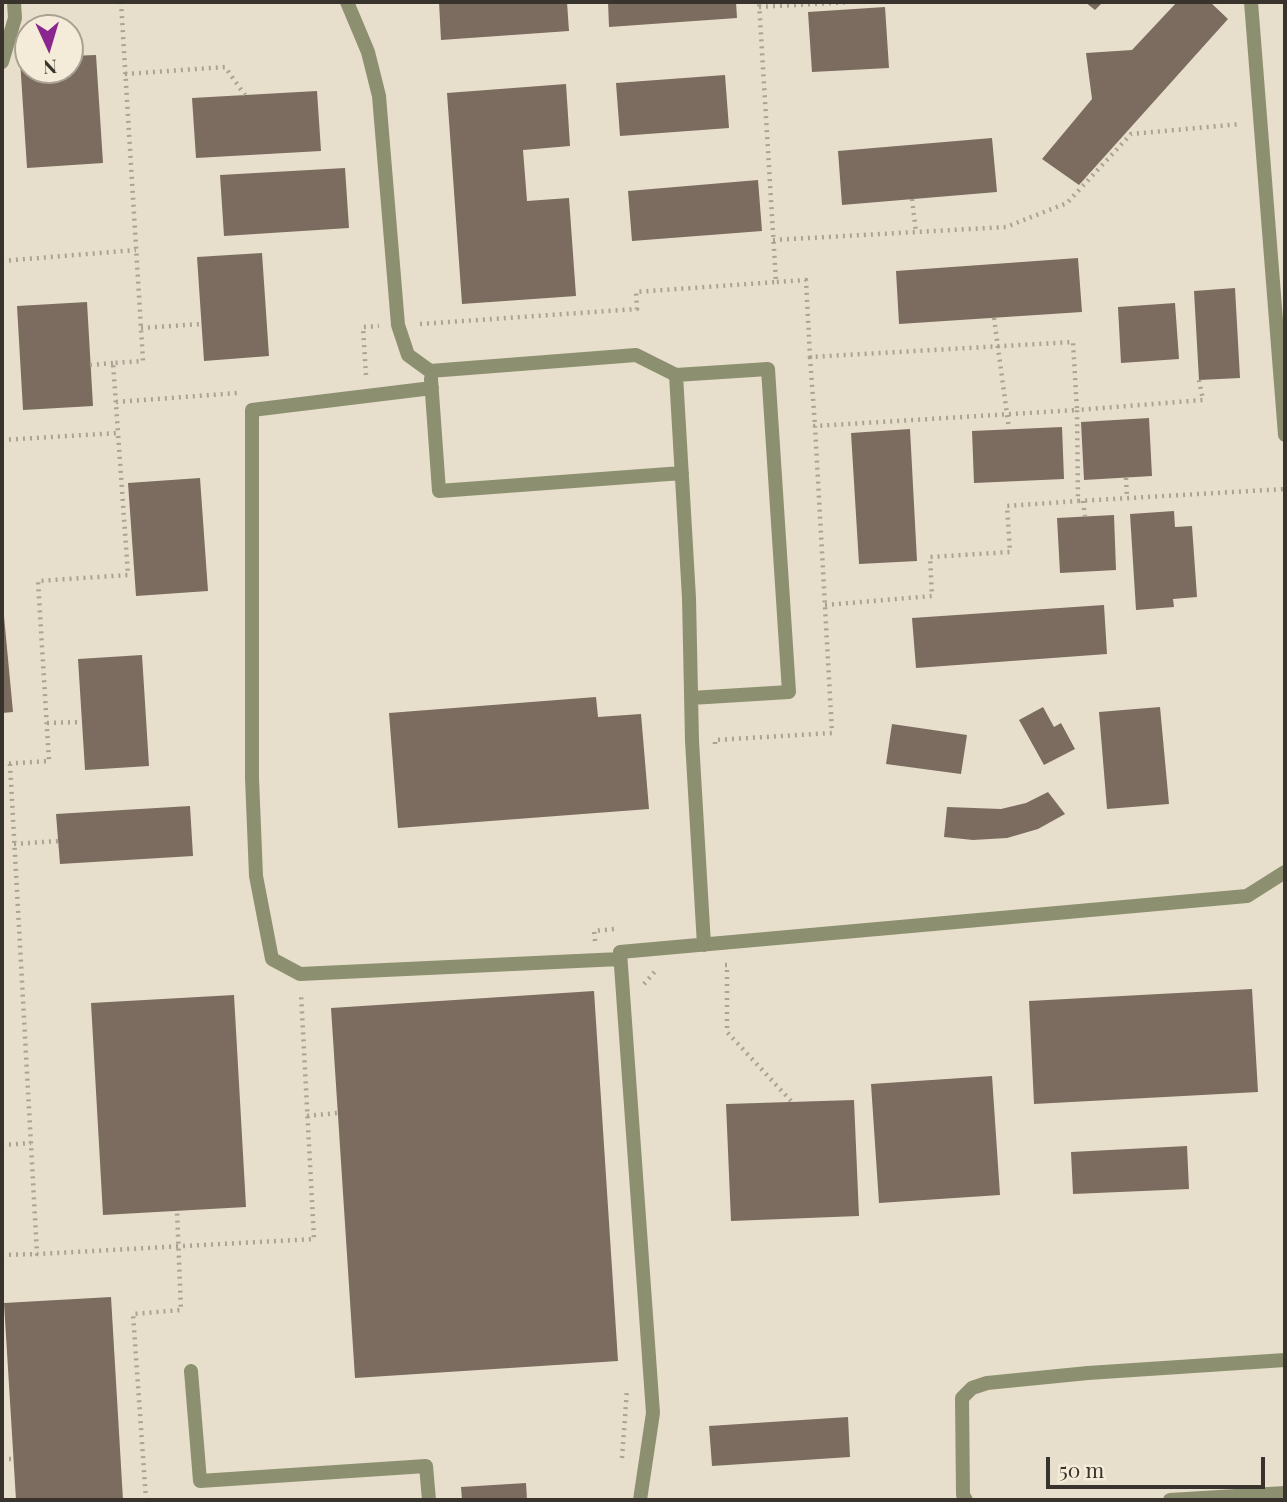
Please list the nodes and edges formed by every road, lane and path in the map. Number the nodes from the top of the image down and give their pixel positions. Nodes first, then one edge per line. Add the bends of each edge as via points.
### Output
1 (14, 2) edge
2 (121, 2) edge
3 (347, 2) edge
4 (850, 2) edge
5 (1251, 2) edge
6 (759, 4) edge
7 (2, 62) edge
8 (125, 74) junction
9 (245, 95) dead end
10 (1261, 122) junction
11 (912, 199) dead end
12 (916, 232) junction
13 (774, 240) junction
14 (136, 250) junction
15 (2, 261) edge
16 (776, 282) junction
17 (994, 318) dead end
18 (201, 324) dead end
19 (398, 325) junction
20 (141, 328) junction
21 (996, 346) junction
22 (810, 357) junction
23 (113, 363) junction
24 (90, 365) dead end
25 (430, 371) junction
26 (676, 375) junction
27 (1199, 380) dead end
28 (367, 384) dead end
29 (432, 388) junction
30 (242, 393) dead end
31 (116, 402) junction
32 (1077, 410) junction
33 (1008, 414) junction
34 (814, 426) junction
35 (1009, 429) dead end
36 (118, 433) junction
37 (1285, 435) edge
38 (2, 440) edge
39 (682, 473) junction
40 (1126, 478) dead end
41 (1285, 489) edge
42 (1127, 499) junction
43 (1081, 501) junction
44 (1085, 517) dead end
45 (825, 605) junction
46 (691, 698) junction
47 (82, 722) dead end
48 (47, 723) junction
49 (715, 740) junction
50 (692, 741) junction
51 (715, 753) dead end
52 (2, 764) edge
53 (10, 764) junction
54 (58, 841) dead end
55 (14, 844) junction
56 (1285, 872) edge
57 (619, 929) dead end
58 (726, 943) junction
59 (704, 944) junction
60 (620, 959) junction
61 (596, 960) junction
62 (716, 965) dead end
63 (727, 965) junction
64 (668, 968) dead end
65 (300, 974) junction
66 (640, 989) dead end
67 (792, 1102) dead end
68 (337, 1112) dead end
69 (307, 1116) junction
70 (31, 1143) junction
71 (2, 1145) edge
72 (177, 1211) dead end
73 (180, 1247) junction
74 (37, 1254) junction
75 (2, 1255) edge
76 (1285, 1360) edge
77 (191, 1371) dead end
78 (628, 1384) dead end
79 (2, 1459) edge
80 (13, 1459) dead end
81 (621, 1471) dead end
82 (1285, 1493) edge
83 (146, 1500) edge
84 (429, 1500) edge
85 (640, 1500) edge
86 (965, 1500) edge
87 (1170, 1500) edge

1 - 7 lane via 15,18
2 - 8 path
3 - 19 lane via 368,52 379,96
4 - 6 path
5 - 10 lane
6 - 13 path
8 - 9 path via 225,67
8 - 14 path
10 - 12 path via 1131,134 1067,203 1006,227
10 - 37 lane
11 - 12 path
12 - 13 path
13 - 16 path
14 - 15 path
14 - 20 path
16 - 19 path via 636,292 637,309
16 - 22 path via 806,280
17 - 21 path
18 - 20 path
19 - 25 lane via 408,355
19 - 28 path via 363,327
20 - 23 path via 143,361
21 - 22 path
21 - 32 path via 1073,342
21 - 33 path
22 - 34 path
23 - 24 path
23 - 31 path
25 - 26 lane via 636,355
25 - 29 lane
26 - 39 lane
26 - 46 lane via 768,369 789,692
27 - 32 path via 1203,400
29 - 39 lane via 439,491
29 - 65 lane via 252,410 256,876 272,959
30 - 31 path
31 - 36 path
32 - 33 path
32 - 43 path
33 - 34 path
33 - 35 path
34 - 45 path
36 - 38 path
36 - 48 path via 128,575 38,581
39 - 46 lane
40 - 42 path
41 - 42 path
42 - 43 path
43 - 44 path
43 - 45 path via 1007,506 1010,552 930,558 932,596
45 - 49 path via 832,733
46 - 50 lane
47 - 48 path
48 - 53 path via 49,761
49 - 50 path
49 - 51 path
50 - 59 lane
52 - 53 path
53 - 55 path
54 - 55 path
55 - 70 path
56 - 58 lane via 1247,896
57 - 61 path via 594,931
58 - 59 lane
58 - 63 path
59 - 60 lane via 620,952
60 - 61 lane
60 - 85 lane via 653,1413
61 - 65 lane
62 - 63 path
63 - 67 path via 727,1032
64 - 66 path via 656,969
65 - 69 path
68 - 69 path
69 - 73 path via 314,1239
70 - 71 path
70 - 74 path
72 - 73 path
73 - 74 path
73 - 83 path via 181,1310 133,1314
74 - 75 path
76 - 86 lane via 1076,1374 987,1382 972,1388 962,1398
77 - 84 lane via 200,1481 426,1466
78 - 81 path
79 - 80 path
82 - 87 lane

